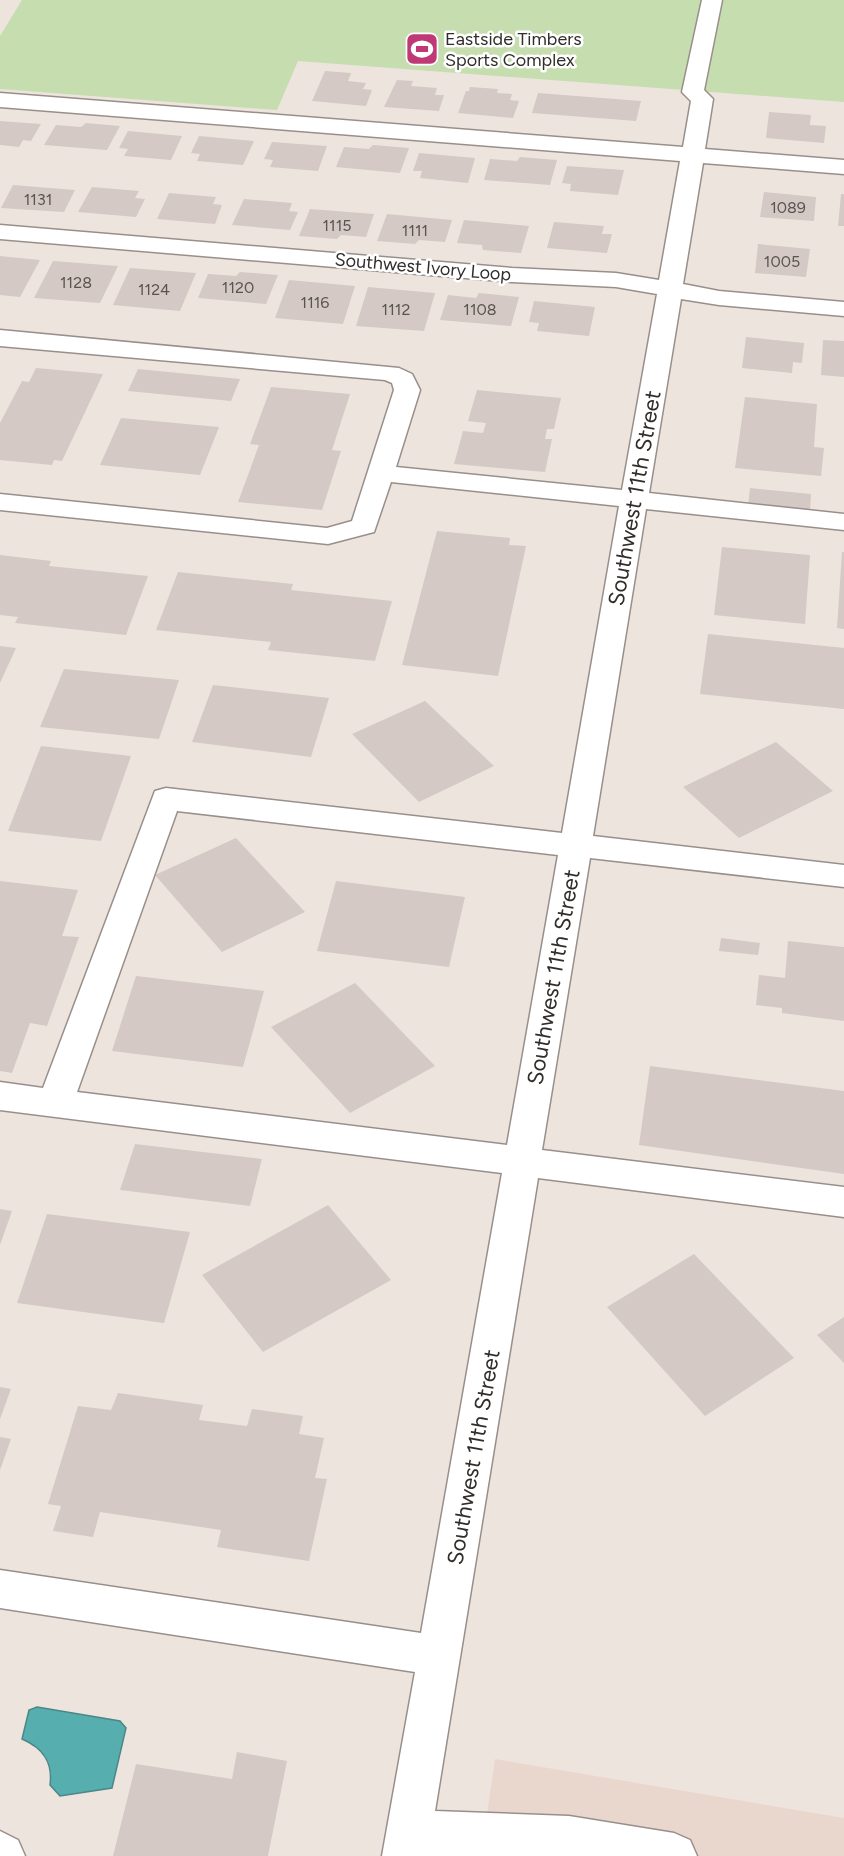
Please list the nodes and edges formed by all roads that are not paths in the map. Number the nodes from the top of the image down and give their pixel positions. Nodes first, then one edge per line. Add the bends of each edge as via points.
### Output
1 (712, 0) edge
2 (0, 100) edge
3 (692, 155) junction
4 (844, 167) edge
5 (0, 232) edge
6 (670, 289) junction
7 (844, 309) edge
8 (0, 338) edge
9 (381, 473) junction
10 (634, 501) junction
11 (0, 502) edge
12 (844, 522) edge
13 (576, 845) junction
14 (844, 876) edge
15 (0, 1096) edge
16 (55, 1103) junction
17 (522, 1162) junction
18 (844, 1202) edge
19 (0, 1589) edge
20 (440, 1656) junction
21 (407, 1844) edge
22 (674, 1856) edge

1 - 3 street, Southwest 11th Street via 693,92 702,99
2 - 3 street
3 - 4 street
3 - 6 street, Southwest 11th Street
5 - 6 street, Southwest Ivory Loop via 500,274 616,280
6 - 7 street, Southwest Ivory Loop via 720,298
6 - 10 street, Southwest 11th Street
8 - 9 street via 390,373 403,379 406,390
9 - 10 street
9 - 11 street via 364,526 328,536
10 - 12 street
10 - 13 street, Southwest 11th Street
13 - 14 street
13 - 16 street via 166,799
13 - 17 street, Southwest 11th Street
15 - 16 street
16 - 17 street
17 - 18 street
17 - 20 street, Southwest 11th Street
19 - 20 street
20 - 21 street, Southwest 11th Street
21 - 22 street via 569,1838

